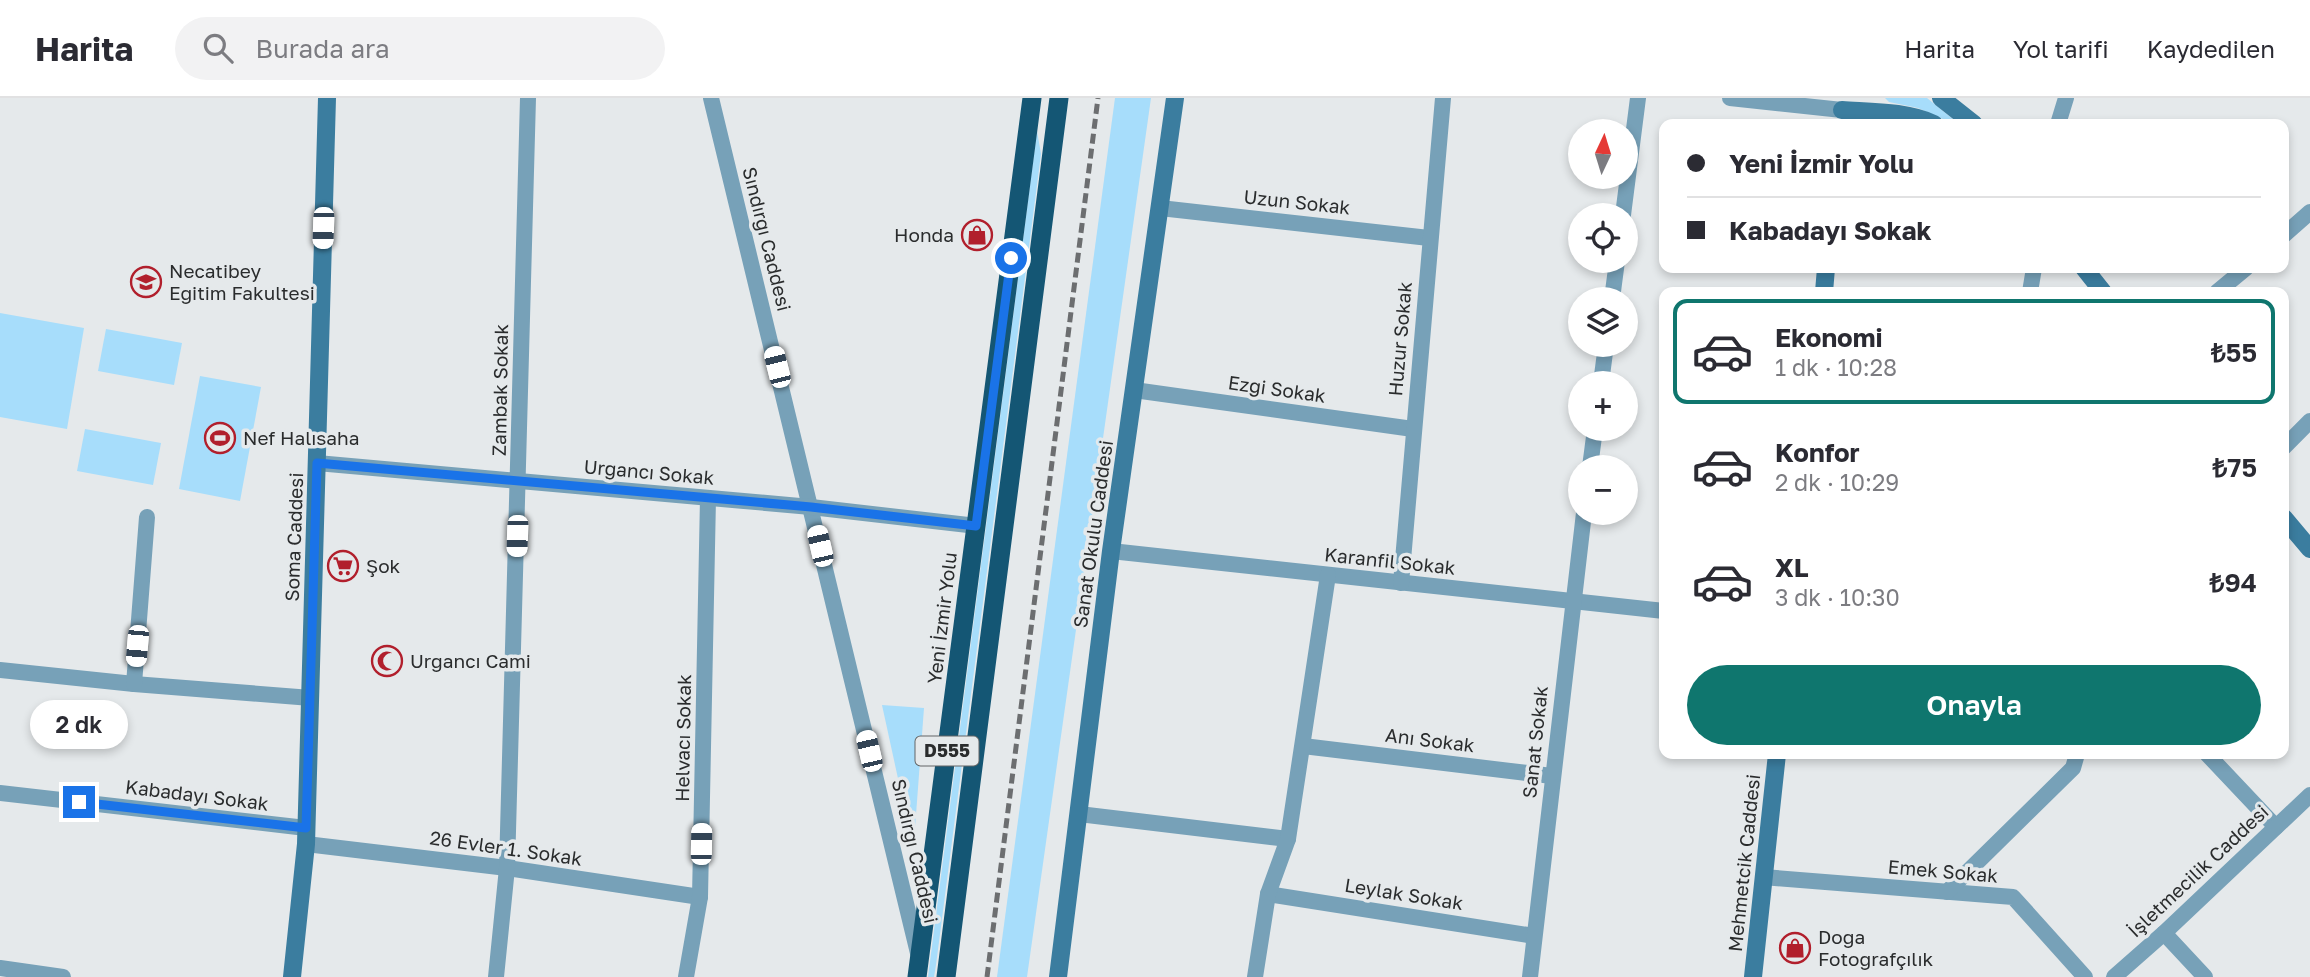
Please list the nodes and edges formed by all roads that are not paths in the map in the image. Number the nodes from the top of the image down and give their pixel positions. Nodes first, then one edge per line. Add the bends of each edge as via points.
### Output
1 (327, 98) edge
2 (528, 98) edge
3 (711, 98) edge
4 (1032, 98) edge
5 (1059, 98) edge
6 (1175, 98) edge
7 (1182, 98) edge
8 (1443, 98) edge
9 (1638, 98) edge
10 (1730, 98) edge
11 (1941, 98) edge
12 (2066, 98) edge
13 (1842, 111) edge
14 (1919, 119) edge
15 (1968, 119) edge
16 (2060, 119) edge
17 (1170, 136) junction
18 (1625, 203) edge
19 (1160, 208) junction
20 (2310, 212) edge
21 (2289, 231) edge
22 (1429, 238) junction
23 (2088, 273) edge
24 (2237, 273) edge
25 (2099, 287) edge
26 (2222, 287) edge
27 (1134, 390) junction
28 (2310, 421) edge
29 (1413, 429) junction
30 (2289, 442) edge
31 (317, 463) junction
32 (519, 480) junction
33 (708, 498) junction
34 (811, 507) junction
35 (147, 517) dead end
36 (2289, 524) edge
37 (1582, 525) edge
38 (976, 526) junction
39 (2310, 549) edge
40 (1111, 551) junction
41 (1328, 575) junction
42 (1401, 583) junction
43 (1572, 603) junction
44 (1659, 611) edge
45 (0, 670) edge
46 (134, 684) junction
47 (311, 698) junction
48 (1303, 746) junction
49 (1776, 759) edge
50 (2074, 759) edge
51 (2212, 759) edge
52 (1552, 776) junction
53 (0, 793) edge
54 (2310, 795) edge
55 (1079, 814) junction
56 (2276, 827) junction
57 (306, 836) junction
58 (1288, 839) junction
59 (507, 868) junction
60 (1763, 877) junction
61 (1947, 892) junction
62 (1268, 894) junction
63 (700, 897) junction
64 (2164, 933) junction
65 (1534, 936) junction
66 (0, 968) edge
67 (918, 969) edge
68 (63, 977) edge
69 (292, 977) edge
70 (496, 977) edge
71 (686, 977) edge
72 (946, 977) edge
73 (1058, 977) edge
74 (1255, 977) edge
75 (1530, 977) edge
76 (1753, 977) edge
77 (2085, 977) edge
78 (2113, 977) edge
79 (2205, 977) edge

1 - 31 main road, Soma Caddesi
2 - 32 street, Zambak Sokak
3 - 34 street, Sındırgı Caddesi
4 - 38 highway, Yeni İzmir Yolu / D555
5 - 72 highway, D555
6 - 17 main road, Sanat Okulu Caddesi
7 - 17 street
8 - 22 street, Huzur Sokak
9 - 18 street
10 - 13 street
11 - 15 main road
12 - 16 street
13 - 14 main road
17 - 19 main road, Sanat Okulu Caddesi
19 - 22 street, Uzun Sokak
19 - 27 main road, Sanat Okulu Caddesi
20 - 21 street
22 - 29 street, Huzur Sokak
23 - 25 main road
24 - 26 street
27 - 29 street, Ezgi Sokak
27 - 40 main road, Sanat Okulu Caddesi
28 - 30 street
29 - 42 street, Huzur Sokak
31 - 32 street, Urgancı Sokak
31 - 47 main road, Soma Caddesi
32 - 33 street, Urgancı Sokak
32 - 59 street, Zambak Sokak
33 - 34 street, Urgancı Sokak
33 - 63 street, Helvacı Sokak
34 - 38 street, Urgancı Sokak
34 - 67 street, Sındırgı Caddesi
35 - 46 street
36 - 39 main road
37 - 43 street, Sanat Sokak
38 - 67 highway, Yeni İzmir Yolu / D555
40 - 41 street, Karanfil Sokak
40 - 55 main road, Sanat Okulu Caddesi
41 - 42 street, Karanfil Sokak
41 - 48 street
42 - 43 street, Karanfil Sokak
43 - 44 street, Karanfil Sokak
43 - 52 street, Sanat Sokak
45 - 46 street
46 - 47 street
47 - 57 main road, Soma Caddesi
48 - 52 street, Anı Sokak
48 - 58 street
49 - 60 main road, Mehmetcik Caddesi
50 - 61 street via 2073,768
51 - 56 street
52 - 65 street, Sanat Sokak
53 - 57 street, Kabadayı Sokak
54 - 56 street, İşletmecilik Caddesi
55 - 58 street
55 - 73 main road, Sanat Okulu Caddesi
56 - 64 street, İşletmecilik Caddesi
57 - 59 street, 26 Evler 1. Sokak
57 - 69 main road, Soma Caddesi
58 - 62 street
59 - 63 street, 26 Evler 1. Sokak
59 - 70 street, Zambak Sokak
60 - 61 street, Emek Sokak
60 - 76 main road, Mehmetcik Caddesi
61 - 77 street, Emek Sokak via 2013,897
62 - 65 street, Leylak Sokak
62 - 74 street
63 - 71 street, Helvacı Sokak
64 - 78 street, İşletmecilik Caddesi
64 - 79 street
65 - 75 street, Sanat Sokak
66 - 68 street

